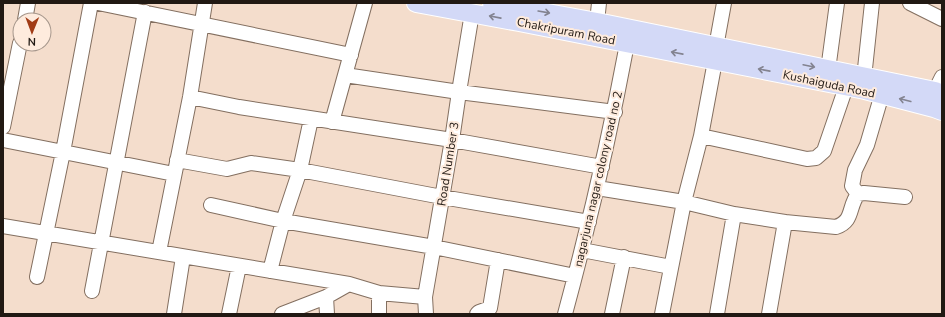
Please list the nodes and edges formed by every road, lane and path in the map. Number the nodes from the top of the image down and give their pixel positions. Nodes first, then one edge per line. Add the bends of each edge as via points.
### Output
1 (91, 3) edge
2 (98, 3) edge
3 (205, 3) edge
4 (365, 3) edge
5 (416, 3) edge
6 (492, 3) edge
7 (599, 3) edge
8 (724, 3) edge
9 (837, 3) edge
10 (872, 3) edge
11 (910, 3) edge
12 (145, 12) junction
13 (472, 13) junction
14 (520, 15) junction
15 (942, 19) edge
16 (597, 22) junction
17 (203, 24) junction
18 (627, 44) junction
19 (18, 52) edge
20 (716, 54) junction
21 (351, 55) junction
22 (828, 70) junction
23 (345, 75) junction
24 (864, 78) junction
25 (846, 86) junction
26 (940, 87) edge
27 (458, 92) junction
28 (882, 94) junction
29 (190, 97) junction
30 (942, 111) edge
31 (615, 112) junction
32 (311, 119) junction
33 (332, 122) junction
34 (3, 127) edge
35 (701, 136) junction
36 (3, 140) edge
37 (452, 140) junction
38 (63, 152) junction
39 (177, 160) junction
40 (117, 163) junction
41 (602, 167) junction
42 (300, 170) junction
43 (174, 174) junction
44 (597, 188) junction
45 (858, 194) junction
46 (442, 197) junction
47 (905, 198) dead end
48 (684, 202) junction
49 (211, 205) dead end
50 (734, 214) junction
51 (283, 221) junction
52 (589, 222) junction
53 (785, 222) junction
54 (3, 226) edge
55 (47, 233) junction
56 (102, 242) junction
57 (434, 247) junction
58 (582, 250) junction
59 (158, 252) junction
60 (183, 257) junction
61 (624, 257) junction
62 (498, 260) junction
63 (239, 266) junction
64 (671, 267) junction
65 (270, 271) junction
66 (575, 276) junction
67 (37, 277) dead end
68 (349, 284) junction
69 (92, 291) dead end
70 (379, 293) junction
71 (326, 297) junction
72 (425, 297) junction
73 (174, 314) edge
74 (229, 314) edge
75 (282, 314) edge
76 (327, 314) edge
77 (380, 314) edge
78 (426, 314) edge
79 (477, 314) edge
80 (565, 314) edge
81 (612, 314) edge
82 (662, 314) edge
83 (717, 314) edge
84 (769, 314) edge

1 - 38 street
2 - 12 street
3 - 17 street
4 - 21 street
5 - 13 main road, Chakripuram Road
6 - 14 main road, Chakripuram Road
7 - 16 street
8 - 20 street
9 - 22 street
10 - 24 street
11 - 15 street
12 - 17 street
12 - 40 street
14 -> 13 main road, Chakripuram Road
13 - 27 street, Road Number 3
14 -> 16 main road, Chakripuram Road
14 - 18 main road, Chakripuram Road
16 - 20 main road, Chakripuram Road
17 - 21 street
17 - 29 street
20 -> 18 main road, Chakripuram Road
18 - 31 street, nagarjuna nagar colony road no 2
19 - 34 street
20 -> 22 main road, Kushaiguda Road
25 -> 20 main road, Kushaiguda Road
20 - 35 street
21 - 23 street
22 - 24 main road, Kushaiguda Road
23 - 27 street
23 - 33 street
24 - 26 main road, Kushaiguda Road
25 - 28 main road, Kushaiguda Road
25 - 35 street via 824,151 816,158 806,159
27 - 31 street
27 - 37 street, Road Number 3
30 -> 28 main road, Kushaiguda Road
28 - 45 street via 866,146 855,170 852,186
29 - 32 street
29 - 39 street
31 - 41 street, nagarjuna nagar colony road no 2
32 - 33 street
32 - 42 street
33 - 37 street
35 - 48 street
36 - 38 street
37 - 41 street
37 - 46 street, Road Number 3
38 - 40 street
38 - 55 street
39 - 42 street via 227,169 251,163
39 - 43 street
40 - 43 street
40 - 56 street
41 - 44 street, nagarjuna nagar colony road no 2
42 - 46 street
42 - 51 street
43 - 59 street
44 - 48 street
44 - 52 street, nagarjuna nagar colony road no 2
45 - 47 street
45 - 53 street via 844,225 836,227
46 - 52 street
46 - 57 street, Road Number 3
48 - 50 street
48 - 64 street
49 - 51 street
50 - 53 street
50 - 83 street
51 - 57 street
51 - 65 street
52 - 58 street, nagarjuna nagar colony road no 2
53 - 84 street
54 - 55 street
55 - 56 street
55 - 67 street
56 - 59 street
56 - 69 street
57 - 62 street
57 - 72 street, Road Number 3
58 - 61 street
58 - 66 street, nagarjuna nagar colony road no 2
59 - 60 street
60 - 63 street
60 - 73 street
61 - 64 street
61 - 81 street
62 - 66 street
62 - 79 street via 490,308
63 - 65 street
63 - 74 street
64 - 82 street
65 - 68 street
66 - 80 street, nagarjuna nagar colony road no 2
68 - 70 street
68 - 71 street
70 - 72 street
70 - 77 street
71 - 75 street
71 - 76 street
72 - 78 street, Road Number 3

